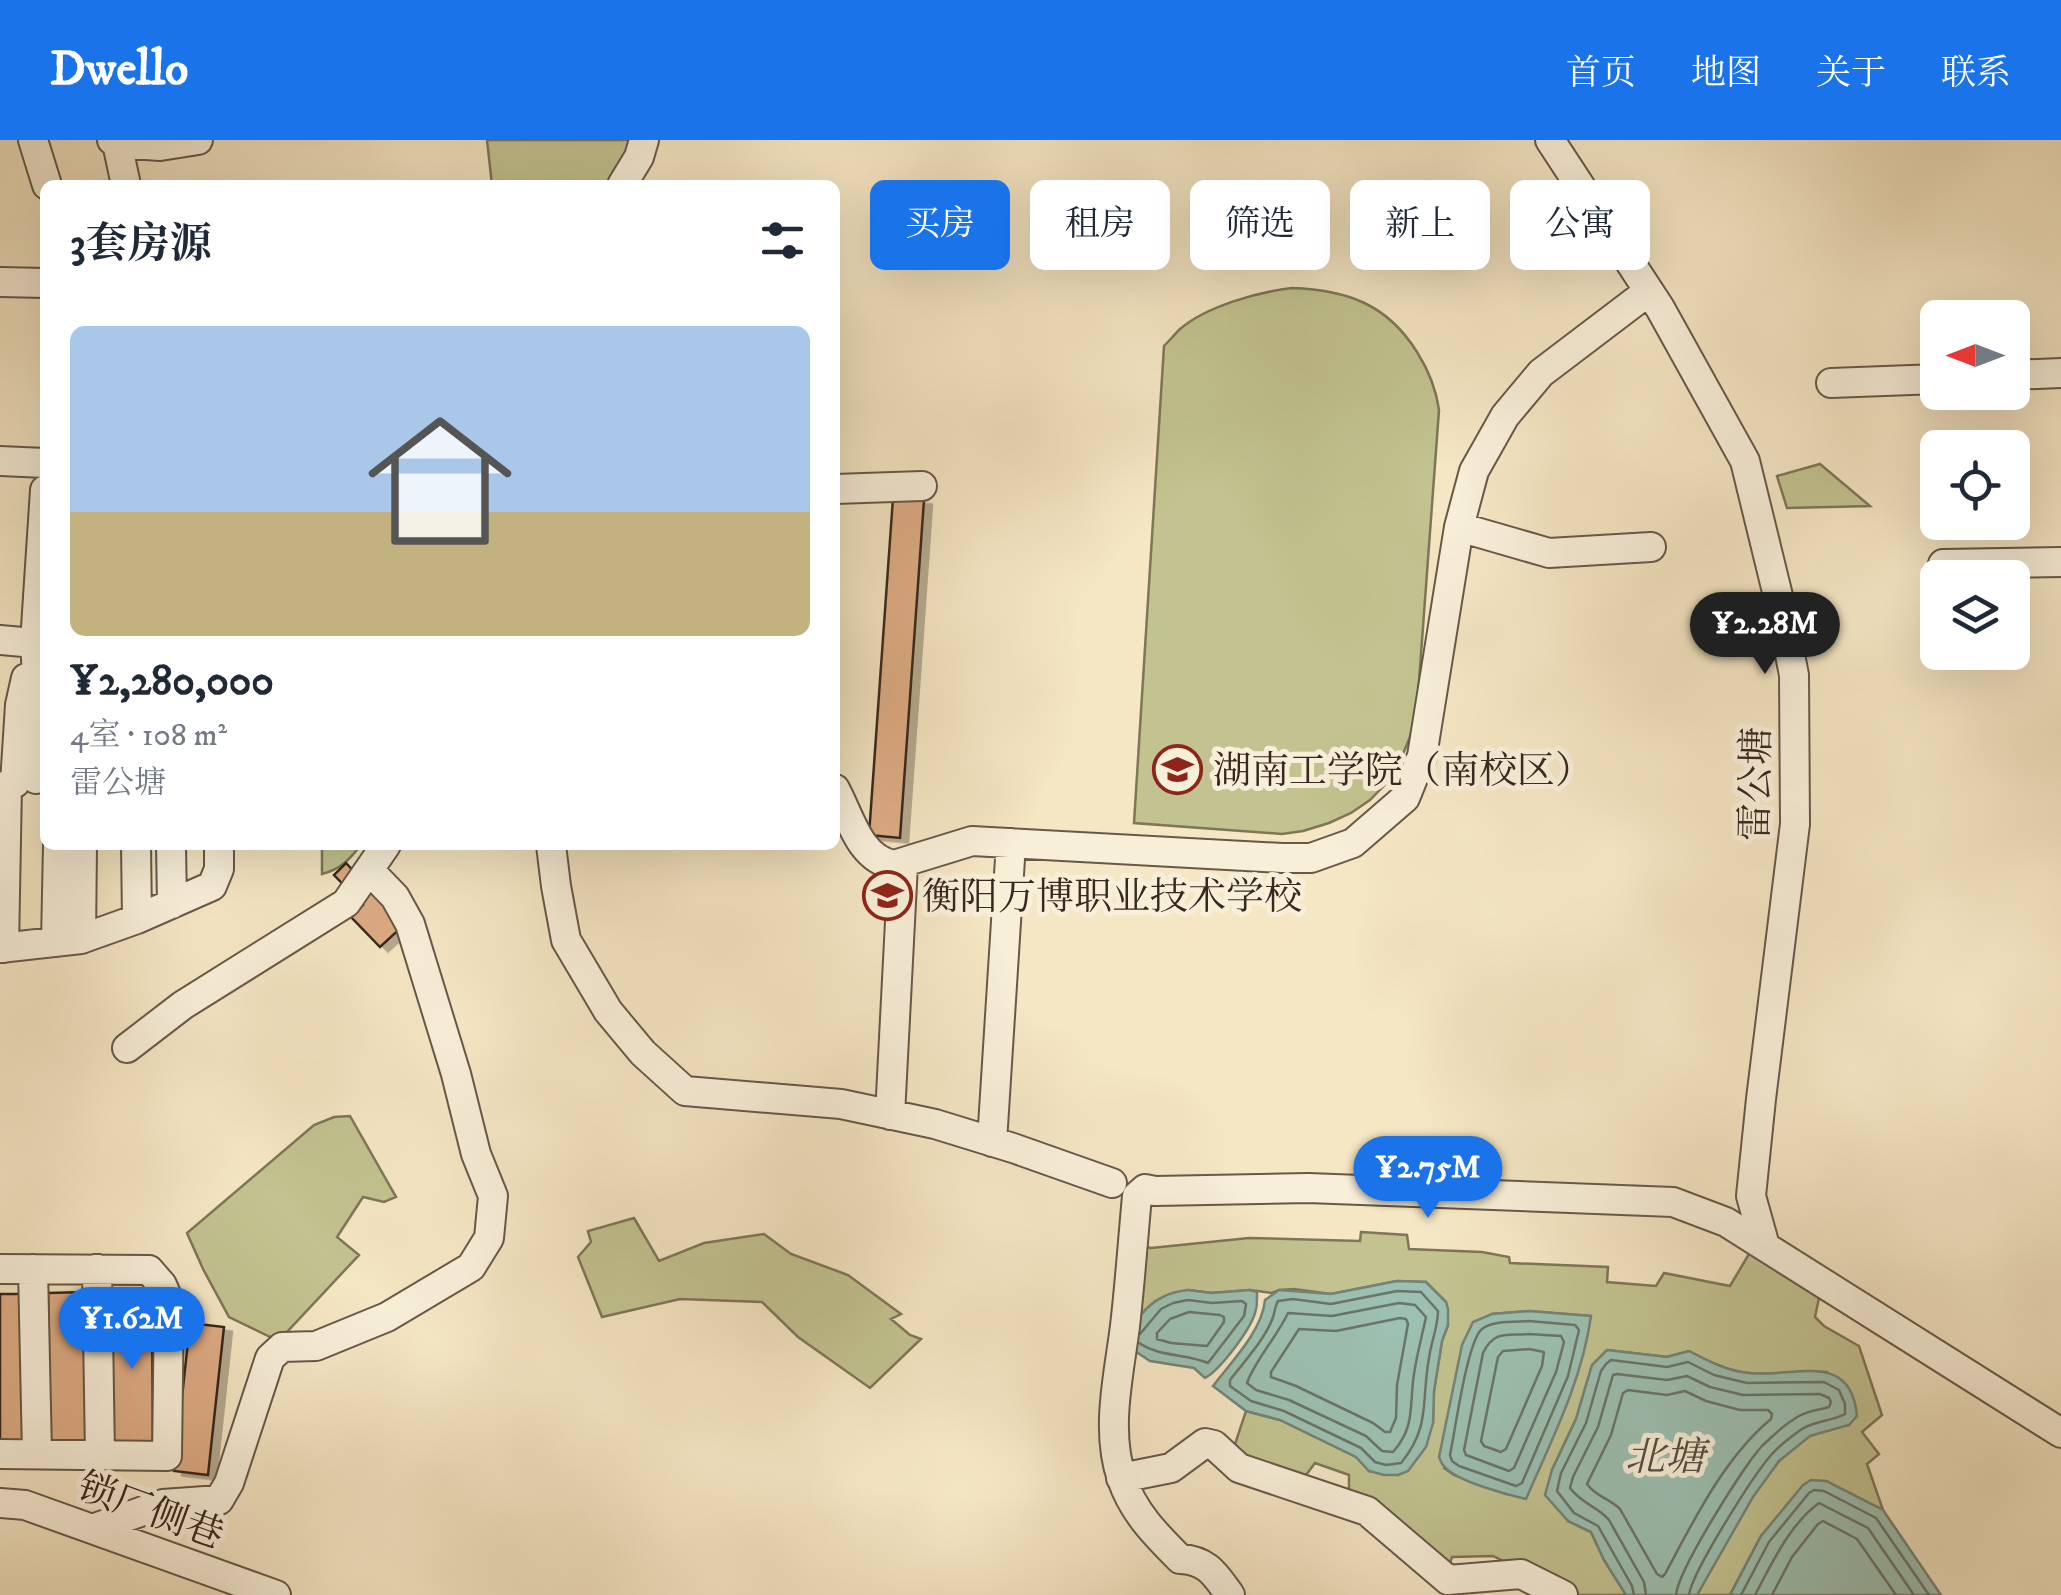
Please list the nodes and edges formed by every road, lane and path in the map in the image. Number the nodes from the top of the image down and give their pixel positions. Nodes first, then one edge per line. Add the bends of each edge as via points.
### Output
1 (33, 140) edge
2 (198, 140) edge
3 (644, 140) edge
4 (1550, 140) edge
5 (114, 142) edge
6 (45, 180) edge
7 (125, 180) edge
8 (625, 180) edge
9 (0, 279) edge
10 (40, 283) edge
11 (0, 291) edge
12 (1649, 291) junction
13 (2061, 373) edge
14 (2030, 375) edge
15 (1920, 380) edge
16 (1830, 383) dead end
17 (0, 461) edge
18 (40, 463) edge
19 (922, 486) dead end
20 (840, 489) edge
21 (1459, 527) junction
22 (1652, 548) dead end
23 (2061, 562) edge
24 (2030, 563) edge
25 (0, 640) edge
26 (40, 643) edge
27 (20, 783) edge
28 (840, 799) edge
29 (1011, 843) junction
30 (59, 850) edge
31 (81, 850) edge
32 (136, 850) edge
33 (171, 850) edge
34 (218, 850) edge
35 (383, 850) edge
36 (552, 850) edge
37 (903, 864) junction
38 (369, 870) junction
39 (172, 904) junction
40 (137, 919) junction
41 (69, 940) junction
42 (2, 948) edge
43 (128, 1048) dead end
44 (890, 1115) junction
45 (992, 1142) junction
46 (1112, 1183) dead end
47 (1751, 1196) junction
48 (1700, 1212) junction
49 (1765, 1246) junction
50 (0, 1268) edge
51 (33, 1269) junction
52 (97, 1269) junction
53 (2061, 1432) edge
54 (0, 1454) edge
55 (37, 1454) junction
56 (100, 1455) junction
57 (1122, 1478) junction
58 (0, 1502) edge
59 (92, 1529) junction
60 (276, 1595) edge
61 (1230, 1595) edge
62 (1563, 1595) edge

1 - 6 street
2 - 5 street via 160,146
3 - 8 street
4 - 12 street, 雷公塘
5 - 7 street
9 - 10 street
9 - 11 street
12 - 21 street via 1541,373 1505,416 1474,471
12 - 47 street, 雷公塘 via 1745,460 1794,675 1795,824
13 - 14 street
15 - 16 street
17 - 18 street
19 - 20 street
21 - 22 street via 1549,553
21 - 29 street via 1422,756 1406,798 1353,843 1311,858 1282,858
23 - 24 street
25 - 26 street
26 - 27 street via 20,705
27 - 42 street
28 - 37 street via 872,856
29 - 37 street via 972,841
29 - 45 street
30 - 41 street
31 - 41 street
32 - 40 street
33 - 39 street
34 - 39 street via 212,886
35 - 38 street
36 - 44 street via 566,940 608,1012 685,1091 840,1104
37 - 44 street
38 - 43 street via 346,903 183,1005
38 - 59 street via 410,924 493,1196 488,1238 471,1267 387,1318 316,1346 282,1347 270,1358 219,1500 163,1504
39 - 40 street
40 - 41 street
41 - 42 street
44 - 45 street
45 - 46 street
47 - 48 street
47 - 49 street, 雷公塘
48 - 49 street
48 - 57 street via 1673,1202 1146,1189 1138,1196 1114,1406
49 - 53 street
50 - 51 street
51 - 52 street
51 - 55 street
52 - 56 street
52 - 56 street via 149,1270 169,1301 167,1456
54 - 55 street
55 - 56 street
57 - 61 street via 1146,1525 1180,1558 1197,1559 1214,1573
57 - 62 street via 1172,1468 1205,1443 1214,1444 1239,1468 1367,1511 1448,1580 1521,1574
58 - 59 street, 锁厂侧巷
59 - 60 street, 锁厂侧巷

